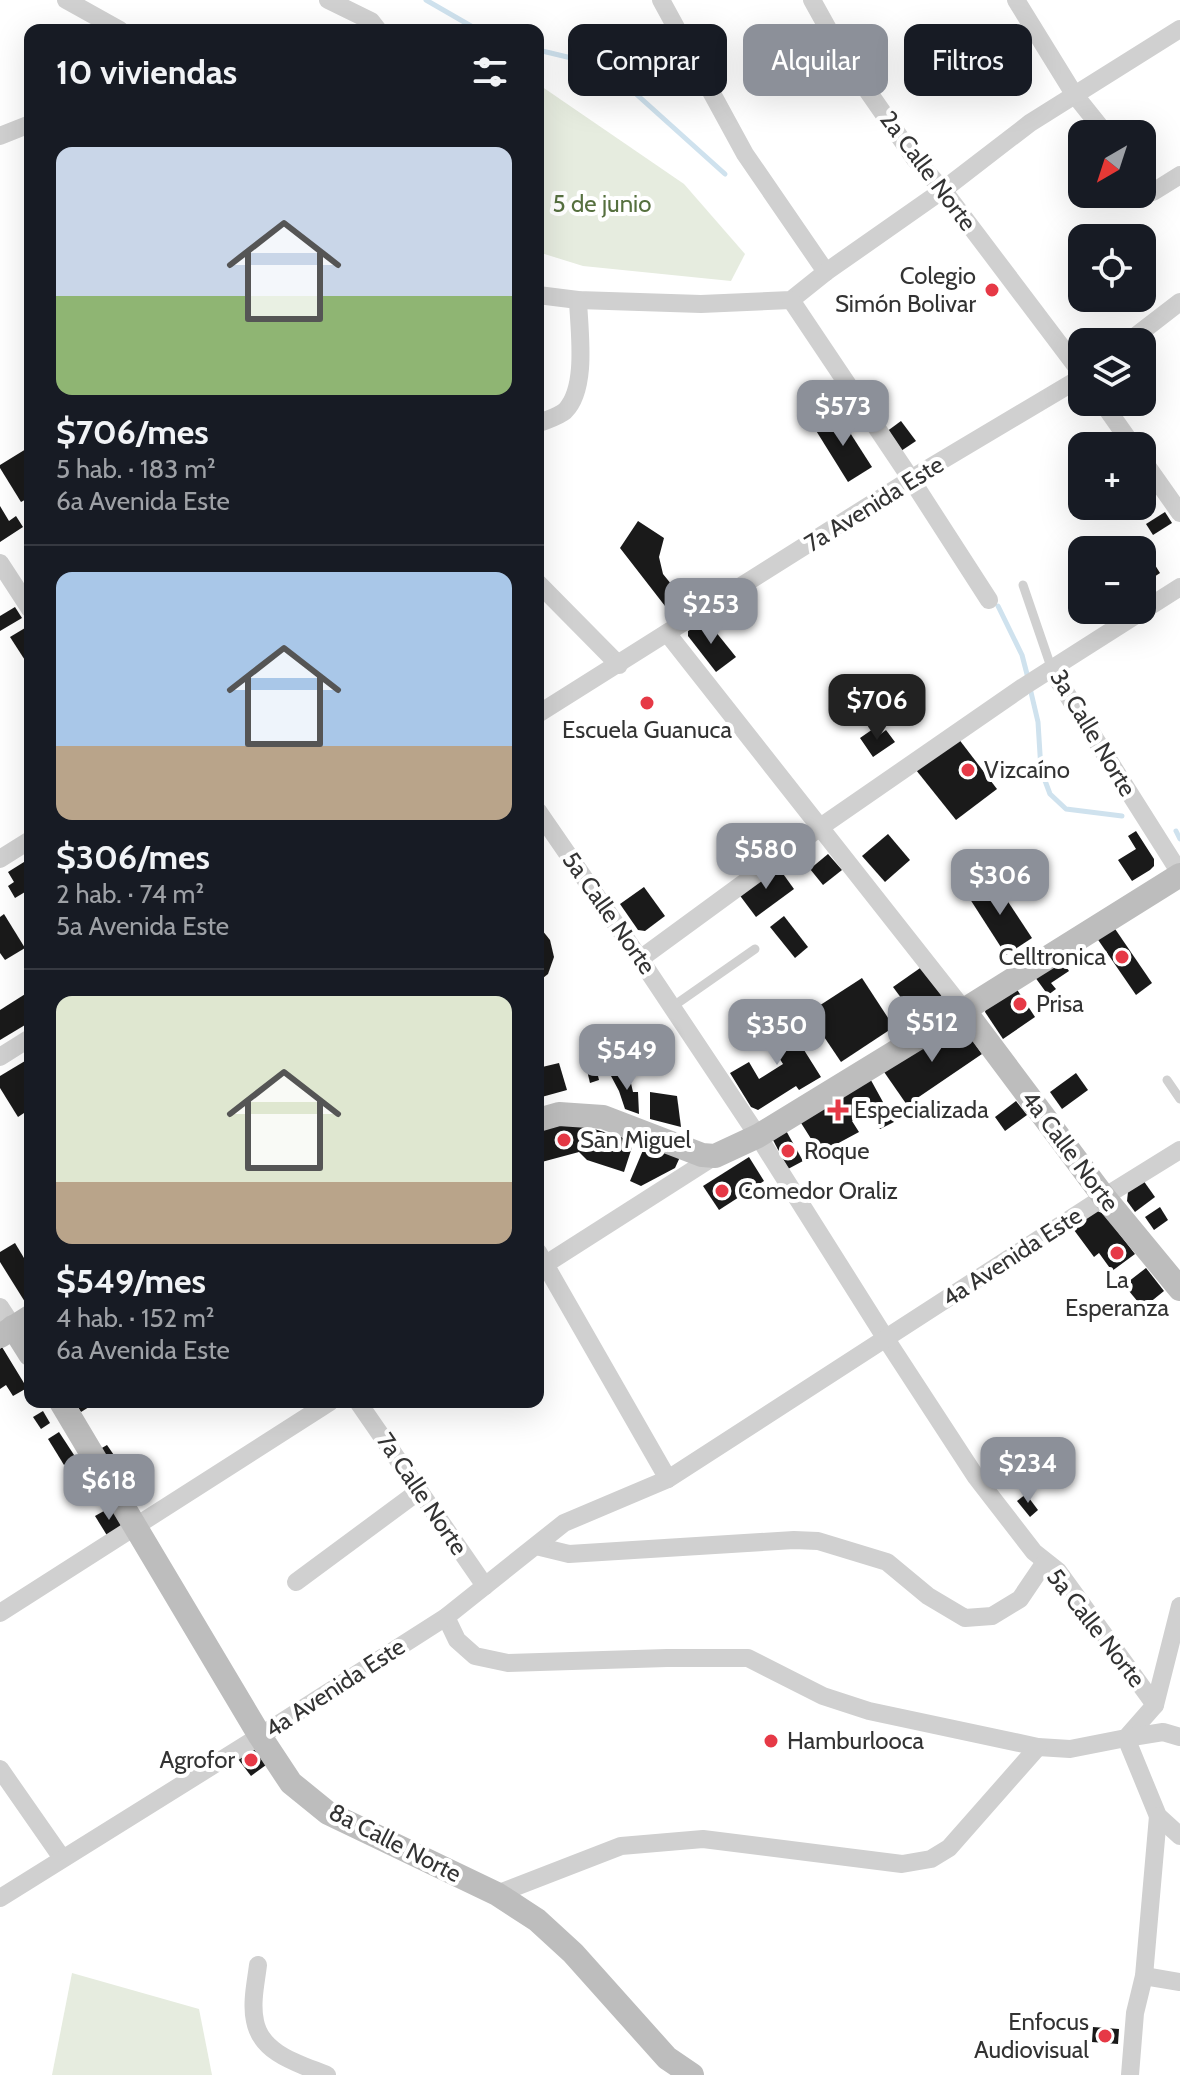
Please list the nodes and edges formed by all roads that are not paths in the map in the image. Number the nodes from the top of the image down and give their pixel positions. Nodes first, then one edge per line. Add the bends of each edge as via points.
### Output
1 (66, 0) edge
2 (328, 0) edge
3 (661, 0) edge
4 (812, 0) edge
5 (1016, 0) edge
6 (109, 24) edge
7 (373, 24) edge
8 (1180, 29) edge
9 (1074, 94) junction
10 (1095, 120) edge
11 (24, 126) edge
12 (0, 136) edge
13 (1180, 175) edge
14 (943, 190) junction
15 (1156, 190) edge
16 (826, 272) junction
17 (544, 296) edge
18 (578, 300) junction
19 (791, 300) junction
20 (1180, 302) edge
21 (1146, 328) edge
22 (1068, 357) edge
23 (1068, 384) edge
24 (544, 421) edge
25 (911, 479) junction
26 (1156, 479) edge
27 (1180, 513) edge
28 (0, 563) edge
29 (1023, 585) dead end
30 (1180, 587) edge
31 (544, 589) edge
32 (24, 600) edge
33 (989, 600) dead end
34 (1156, 600) edge
35 (1116, 624) edge
36 (667, 633) junction
37 (619, 665) junction
38 (1037, 678) junction
39 (544, 710) edge
40 (544, 820) edge
41 (819, 828) junction
42 (24, 844) edge
43 (0, 859) edge
44 (1180, 874) edge
45 (755, 949) dead end
46 (640, 959) junction
47 (672, 1007) junction
48 (964, 1010) junction
49 (24, 1042) edge
50 (0, 1057) edge
51 (1167, 1080) dead end
52 (1180, 1099) edge
53 (544, 1118) edge
54 (758, 1136) junction
55 (1180, 1150) edge
56 (715, 1156) junction
57 (1104, 1197) junction
58 (544, 1260) edge
59 (544, 1267) edge
60 (1180, 1289) edge
61 (11, 1322) edge
62 (886, 1339) junction
63 (24, 1344) edge
64 (65, 1408) edge
65 (321, 1408) edge
66 (362, 1408) edge
67 (668, 1479) junction
68 (419, 1491) junction
69 (135, 1526) junction
70 (536, 1546) junction
71 (1045, 1562) junction
72 (296, 1582) dead end
73 (485, 1586) junction
74 (1180, 1606) edge
75 (0, 1613) edge
76 (446, 1617) junction
77 (1155, 1705) junction
78 (260, 1736) junction
79 (1180, 1737) edge
80 (1126, 1738) junction
81 (1038, 1747) junction
82 (0, 1769) edge
83 (1158, 1816) junction
84 (1180, 1836) edge
85 (62, 1858) junction
86 (497, 1894) junction
87 (0, 1898) edge
88 (258, 1965) dead end
89 (1144, 1976) junction
90 (1180, 1982) edge
91 (685, 2074) edge
92 (327, 2075) edge
93 (1130, 2075) edge

1 - 6 street
2 - 7 street
3 - 16 street via 745,154
4 - 14 street, 2a Calle Norte via 842,54
5 - 9 street
8 - 9 street
9 - 10 street
9 - 14 street
11 - 12 street
13 - 15 street
14 - 16 street
14 - 22 street, 2a Calle Norte
16 - 19 street
17 - 18 street
18 - 19 street
18 - 24 street via 580,372 575,395 564,412
19 - 25 street
20 - 21 street
23 - 25 street, 7a Avenida Este
25 - 33 street
25 - 36 street, 7a Avenida Este
26 - 27 street
28 - 32 street
29 - 38 lane, 3a Calle Norte via 1049,661
30 - 34 street
31 - 37 street
35 - 38 street
36 - 37 street, 7a Avenida Este
36 - 41 street
37 - 39 street, 7a Avenida Este
38 - 41 street
38 - 44 street, 3a Calle Norte
40 - 46 street, 5a Calle Norte
41 - 46 street
41 - 48 street
42 - 43 street
44 - 48 street
45 - 47 lane
46 - 47 street, 5a Calle Norte
47 - 54 street, 5a Calle Norte
48 - 54 street
48 - 57 street, 4a Calle Norte
49 - 50 street
51 - 52 lane
53 - 56 street via 603,1117
54 - 56 street
54 - 62 street, 5a Calle Norte
55 - 57 street, 4a Avenida Este
56 - 58 street
57 - 60 street, 4a Calle Norte
57 - 62 street, 4a Avenida Este
59 - 67 street
61 - 63 street
62 - 67 street, 4a Avenida Este
62 - 71 street, 5a Calle Norte via 976,1477
64 - 69 street, 8a Calle Norte
65 - 69 street
66 - 68 street, 7a Calle Norte
67 - 70 street, 4a Avenida Este via 564,1523
68 - 72 street
68 - 73 street, 7a Calle Norte
69 - 75 street
69 - 78 street, 8a Calle Norte
70 - 71 street via 569,1554 818,1541 887,1562 965,1618 992,1616 1020,1599
70 - 73 street, 4a Avenida Este
71 - 77 street, 5a Calle Norte via 1058,1571
73 - 76 street, 4a Avenida Este
74 - 77 street
76 - 78 street, 4a Avenida Este
76 - 81 street via 457,1640 475,1656 508,1663 748,1658 823,1696 869,1711
77 - 80 street
78 - 85 street, 4a Avenida Este
78 - 86 street, 8a Calle Norte via 291,1783 328,1813
79 - 80 street via 1163,1732
80 - 81 street via 1070,1749
80 - 83 street
81 - 86 street via 949,1848 931,1859 902,1864 703,1839 676,1841 621,1846
82 - 85 street
83 - 84 street
83 - 89 street
85 - 87 street, 4a Avenida Este
86 - 91 street, 8a Calle Norte via 564,1944
88 - 92 street via 255,2023 265,2044
89 - 90 street
89 - 93 street

